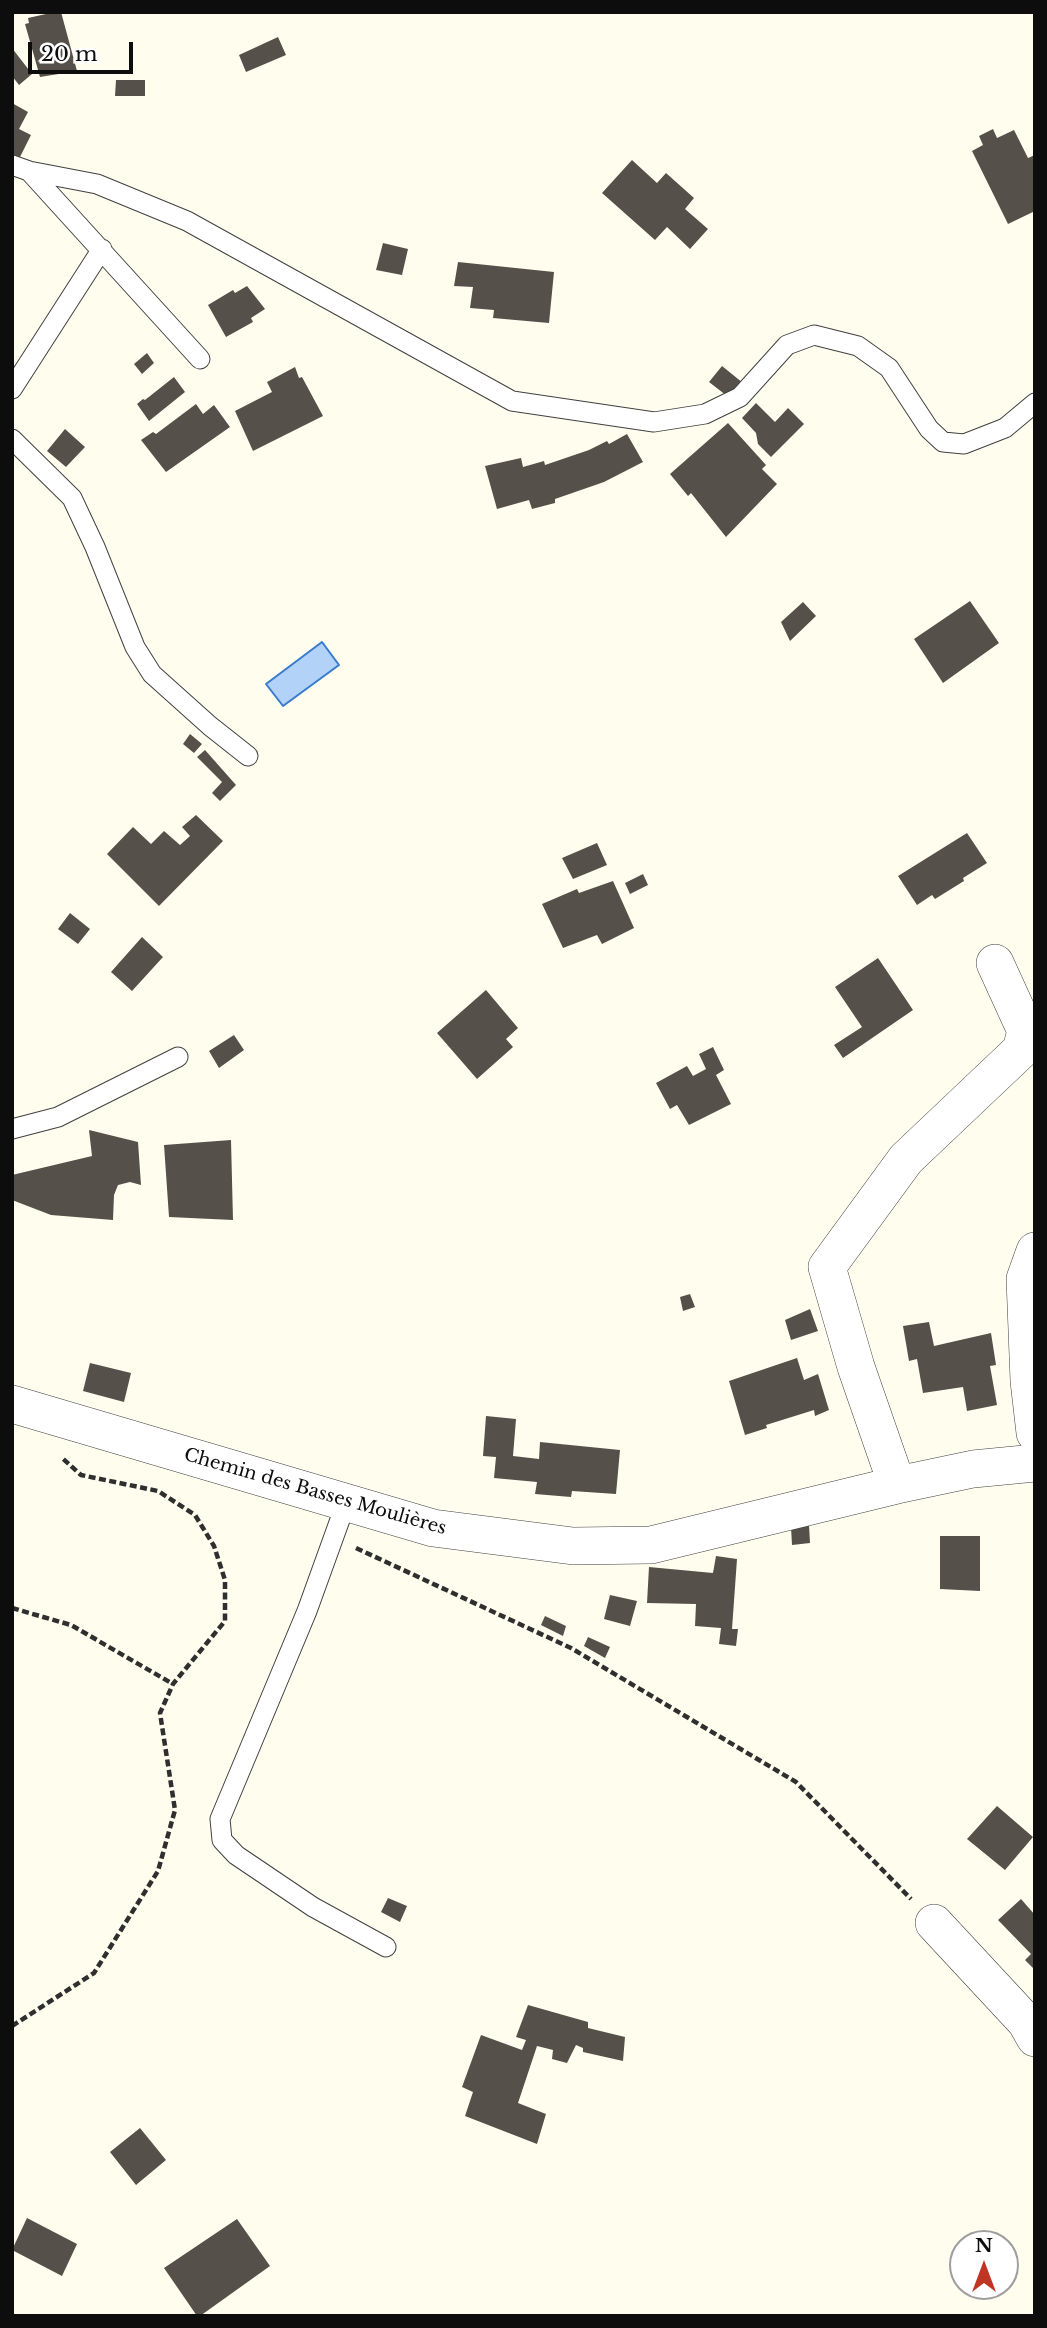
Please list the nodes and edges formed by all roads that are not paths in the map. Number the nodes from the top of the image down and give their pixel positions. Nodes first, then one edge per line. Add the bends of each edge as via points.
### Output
1 (21, 168) edge
2 (102, 249) junction
3 (200, 359) dead end
4 (12, 389) edge
5 (1035, 404) edge
6 (12, 439) edge
7 (248, 756) dead end
8 (995, 964) dead end
9 (178, 1057) dead end
10 (12, 1129) edge
11 (1035, 1251) edge
12 (12, 1405) edge
13 (1035, 1433) edge
14 (1035, 1463) edge
15 (897, 1485) junction
16 (346, 1503) junction
17 (934, 1923) road end
18 (386, 1947) dead end
19 (1035, 2038) edge

1 - 2 lane
1 - 5 lane via 97,184 187,221 512,401 654,422 705,414 740,397 787,345 814,335 859,346 889,369 929,429 943,442 964,444 1005,428
2 - 3 lane
2 - 4 lane
6 - 7 lane via 72,498 135,648 152,674
8 - 15 street via 1026,1031 1021,1050 906,1159 827,1267
9 - 10 lane via 58,1117
11 - 13 street via 1025,1279
12 - 16 street, Chemin des Basses Moulières
14 - 15 street, Chemin des Basses Moulières via 973,1469
15 - 16 street, Chemin des Basses Moulières via 651,1545 573,1546 433,1528
16 - 18 lane via 307,1611 220,1819 222,1840 236,1855 313,1908
17 - 19 street via 1026,2021

